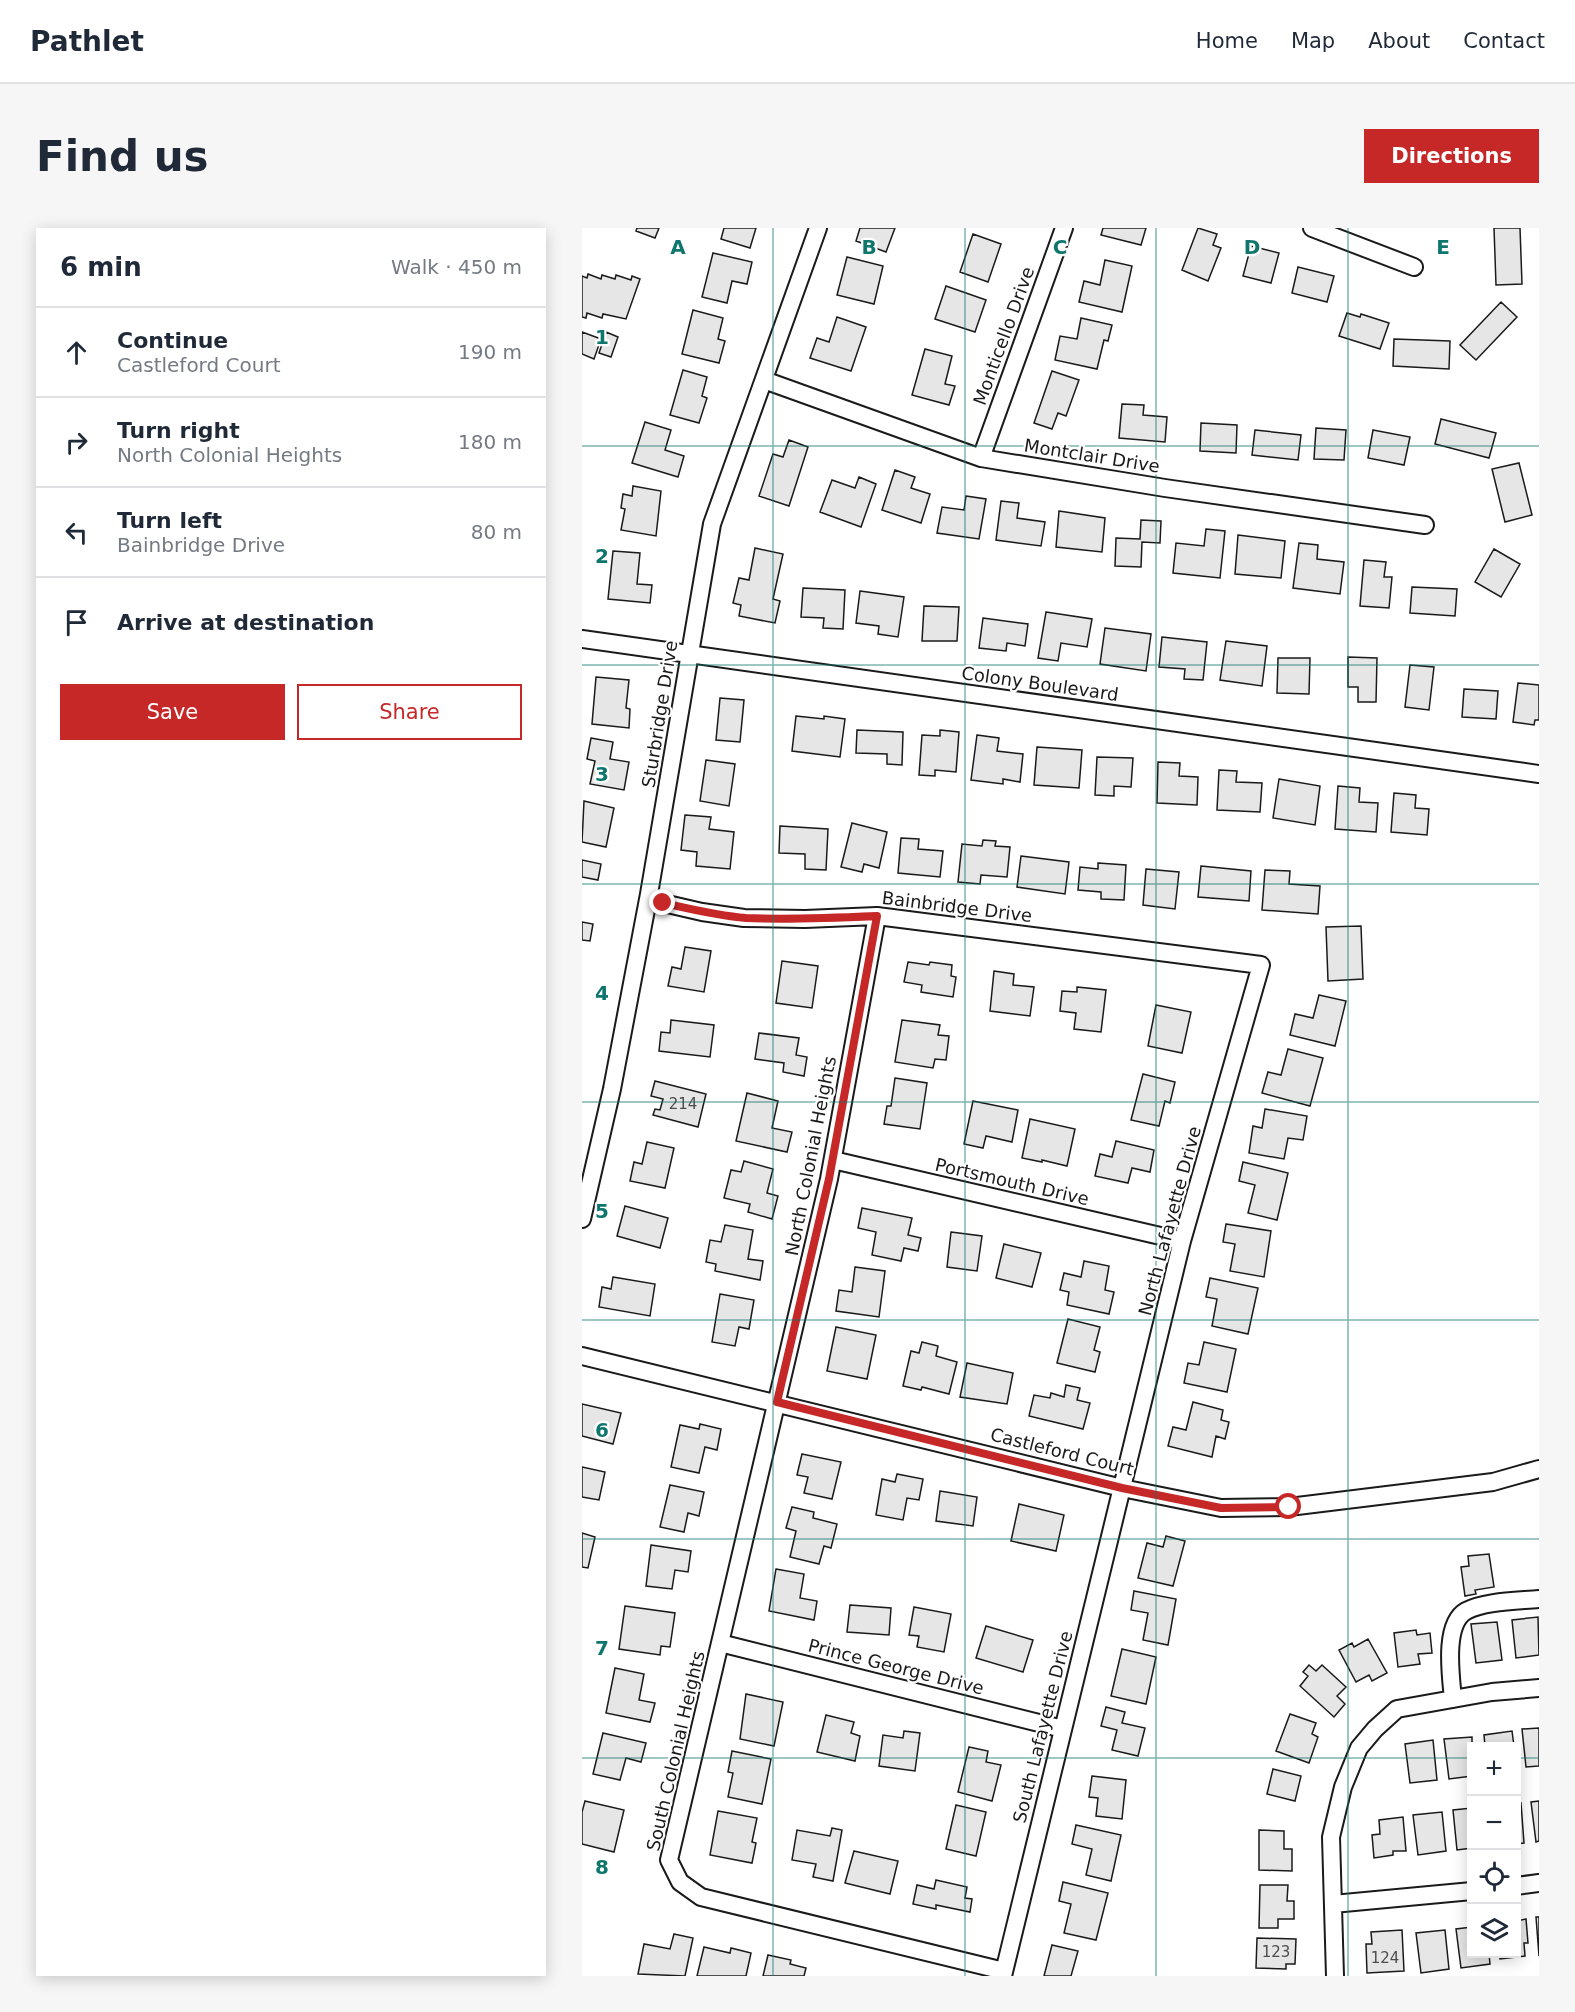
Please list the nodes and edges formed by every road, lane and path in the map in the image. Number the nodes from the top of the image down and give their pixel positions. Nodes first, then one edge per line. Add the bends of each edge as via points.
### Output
1 (818, 228) edge
2 (1064, 228) edge
3 (1312, 228) edge
4 (1414, 267) dead end
5 (764, 380) junction
6 (981, 458) junction
7 (1425, 525) dead end
8 (582, 639) edge
9 (689, 654) junction
10 (1539, 766) edge
11 (1493, 767) junction
12 (1539, 774) edge
13 (649, 894) junction
14 (877, 916) junction
15 (1261, 965) joint
16 (832, 1160) junction
17 (582, 1219) edge
18 (1182, 1241) junction
19 (582, 1356) edge
20 (777, 1402) junction
21 (1539, 1469) edge
22 (1122, 1488) junction
23 (1539, 1599) edge
24 (720, 1643) junction
25 (1539, 1688) edge
26 (1453, 1699) junction
27 (1063, 1729) junction
28 (1539, 1883) edge
29 (1521, 1885) edge
30 (1467, 1891) edge
31 (1333, 1904) junction
32 (1004, 1973) edge
33 (1335, 1976) edge

1 - 5 street, Sturbridge Drive
2 - 6 street, Monticello Drive
3 - 4 street
5 - 6 street, Montclair Drive
5 - 9 street, Sturbridge Drive via 712,524
6 - 7 street, Montclair Drive
8 - 9 street, Colony Boulevard
9 - 11 street, Colony Boulevard
9 - 13 street, Sturbridge Drive
10 - 11 street, Colony Boulevard
11 - 12 street, Colony Boulevard
13 - 14 street, Bainbridge Drive via 663,903 744,918
13 - 17 street, Sturbridge Drive via 612,1089
14 - 15 street, Bainbridge Drive
14 - 16 street, North Colonial Heights
15 - 18 street, North Lafayette Drive
16 - 18 street, Portsmouth Drive
16 - 20 street, North Colonial Heights
18 - 22 street, North Lafayette Drive
19 - 20 street, Castleford Court
20 - 22 street, Castleford Court
20 - 24 street, South Colonial Heights
21 - 22 street, Castleford Court via 1493,1482 1289,1507 1221,1508
22 - 27 street, South Lafayette Drive
23 - 26 street via 1464,1612 1452,1628
24 - 27 street, Prince George Drive
24 - 32 street, South Colonial Heights via 669,1860 680,1882 701,1897
25 - 26 street
26 - 31 street via 1397,1709 1359,1748 1343,1787 1331,1837
27 - 32 street, South Lafayette Drive
28 - 29 street
30 - 31 street
31 - 33 street

